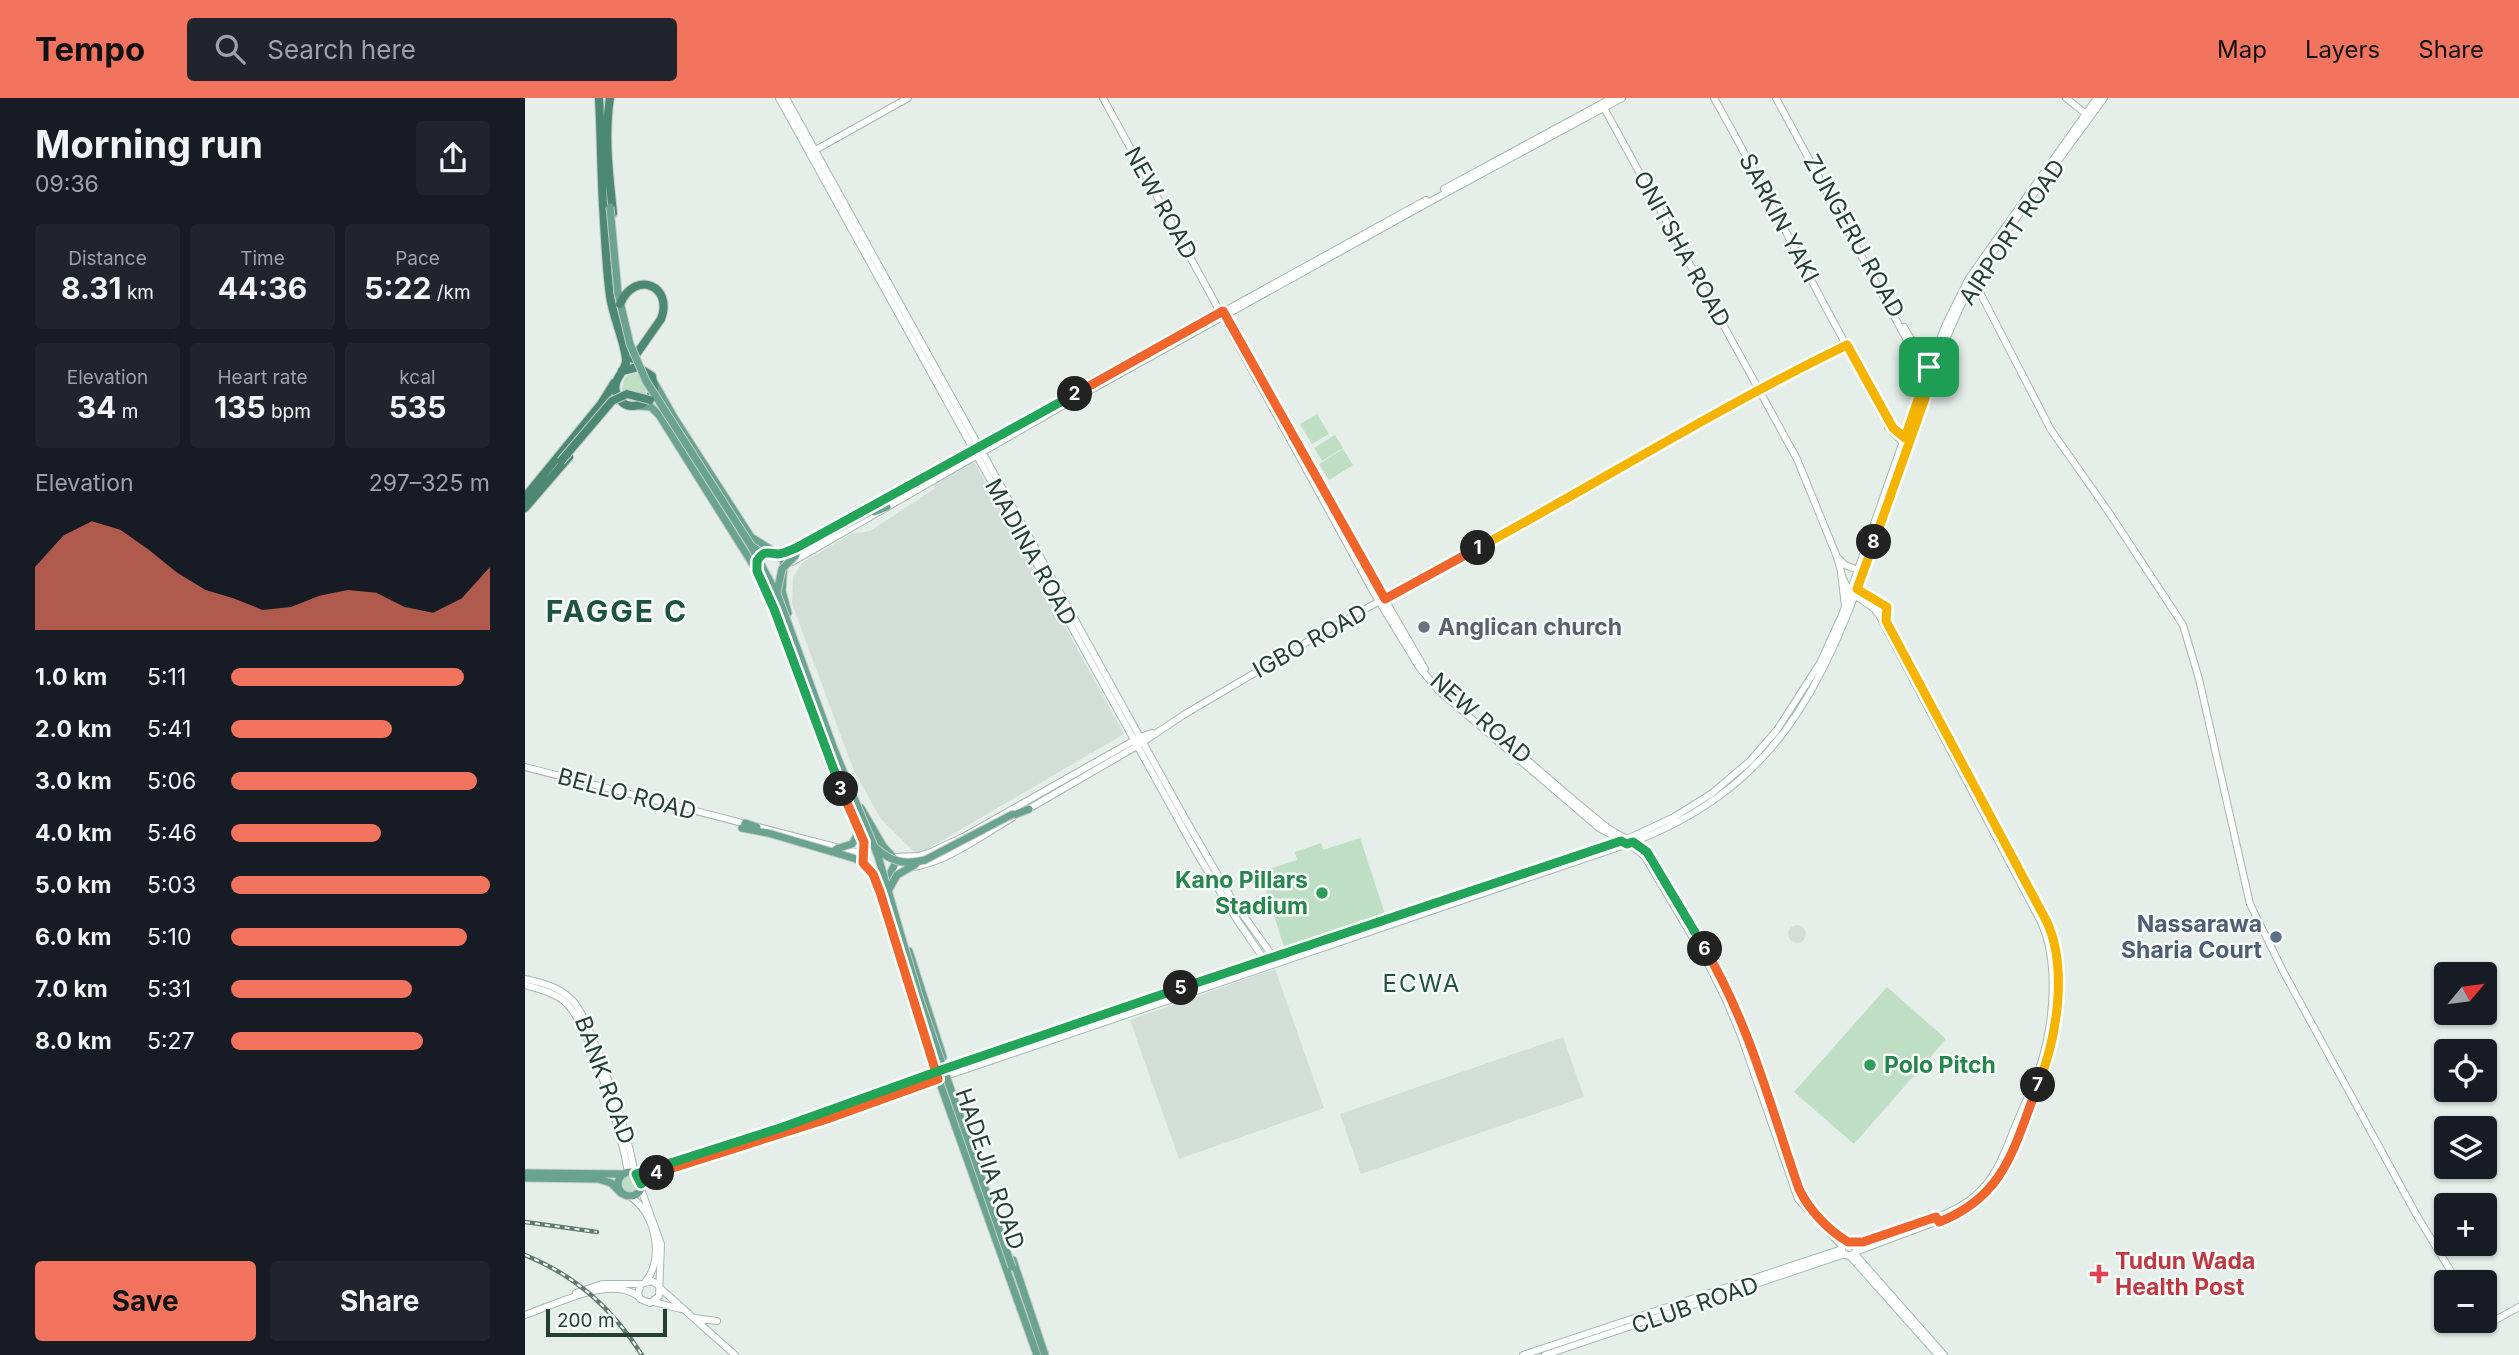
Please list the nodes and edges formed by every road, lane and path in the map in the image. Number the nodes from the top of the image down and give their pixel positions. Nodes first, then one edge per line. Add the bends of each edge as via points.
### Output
1 (599, 98) edge
2 (610, 98) edge
3 (779, 98) edge
4 (786, 98) edge
5 (908, 98) edge
6 (1103, 98) edge
7 (1612, 98) edge
8 (1622, 98) edge
9 (1714, 98) edge
10 (1778, 98) edge
11 (2066, 98) edge
12 (2097, 98) edge
13 (2105, 98) edge
14 (1604, 108) junction
15 (2086, 114) junction
16 (812, 152) junction
17 (606, 187) junction
18 (608, 207) junction
19 (1405, 213) junction
20 (1974, 281) junction
21 (620, 304) junction
22 (1221, 313) junction
23 (1842, 345) junction
24 (637, 352) junction
25 (1931, 371) junction
26 (622, 372) junction
27 (653, 379) junction
28 (1760, 390) junction
29 (652, 401) junction
30 (635, 406) junction
31 (1906, 442) junction
32 (978, 451) junction
33 (559, 465) junction
34 (525, 497) edge
35 (885, 503) junction
36 (525, 508) edge
37 (869, 513) junction
38 (750, 544) junction
39 (776, 553) junction
40 (1837, 557) junction
41 (785, 567) junction
42 (1840, 569) junction
43 (1858, 570) junction
44 (759, 574) junction
45 (781, 575) junction
46 (1854, 591) junction
47 (778, 596) junction
48 (1382, 601) junction
49 (1845, 606) junction
50 (1139, 741) junction
51 (1753, 763) junction
52 (525, 767) edge
53 (1027, 806) junction
54 (1013, 814) junction
55 (743, 825) junction
56 (862, 827) junction
57 (768, 832) junction
58 (1627, 841) junction
59 (883, 846) junction
60 (874, 847) junction
61 (864, 852) junction
62 (893, 857) junction
63 (865, 865) junction
64 (892, 870) junction
65 (876, 874) junction
66 (888, 892) junction
67 (1275, 960) junction
68 (1266, 963) junction
69 (525, 979) edge
70 (525, 985) edge
71 (935, 1056) junction
72 (948, 1071) junction
73 (603, 1075) junction
74 (937, 1076) junction
75 (835, 1109) junction
76 (525, 1173) edge
77 (630, 1174) junction
78 (525, 1178) edge
79 (641, 1186) junction
80 (625, 1195) junction
81 (1849, 1250) junction
82 (1009, 1267) junction
83 (2448, 1270) edge
84 (656, 1275) junction
85 (643, 1283) junction
86 (1016, 1285) junction
87 (659, 1287) junction
88 (640, 1299) junction
89 (654, 1302) junction
90 (2519, 1307) edge
91 (689, 1312) junction
92 (525, 1313) edge
93 (2497, 1317) edge
94 (695, 1318) junction
95 (717, 1321) dead end
96 (735, 1355) edge
97 (1037, 1355) edge
98 (1045, 1355) edge
99 (1523, 1355) edge
100 (1545, 1355) edge
101 (1938, 1355) edge
102 (1944, 1355) edge

1 - 17 highway
2 - 17 highway
3 - 16 main road, MADINA ROAD
4 - 16 main road, MADINA ROAD
5 - 16 main road
6 - 22 main road, NEW ROAD
7 - 19 main road
8 - 14 main road
9 - 23 main road, SARKIN YAKI
10 - 25 main road, ZUNGERU ROAD
10 - 25 main road via 1901,331 1920,363
11 - 15 main road
12 - 15 main road, AIRPORT ROAD
13 - 20 main road, AIRPORT ROAD
14 - 19 main road
14 - 28 main road, ONITSHA ROAD
15 - 25 main road, AIRPORT ROAD via 1969,278 1946,324
16 - 32 main road, MADINA ROAD
17 - 18 main road
17 - 24 highway via 622,302
17 - 26 highway via 610,295 627,360
18 - 21 main road, bridge
18 - 29 main road, bridge via 621,329
19 - 22 main road
20 - 25 main road, AIRPORT ROAD
20 - 83 main road via 2051,430 2179,621 2249,911 2413,1216
21 - 24 highway, bridge via 637,285 648,285 661,296 661,319
21 - 38 main road, bridge via 646,381
22 - 32 main road
22 - 48 main road, NEW ROAD
23 - 28 main road, IGBO ROAD
23 - 31 main road, SARKIN YAKI
24 - 26 highway
24 - 27 highway
25 - 31 main road, AIRPORT ROAD
26 - 27 highway via 643,369
26 - 30 highway via 617,396
26 - 34 highway
27 - 30 highway via 652,397
27 - 39 main road via 751,537
28 - 40 main road, ONITSHA ROAD via 1801,467
28 - 48 main road, IGBO ROAD
29 - 33 highway, bridge via 628,394 611,401
29 - 56 main road, bridge via 747,547 774,598
30 - 33 highway via 608,409
30 - 44 main road via 651,407 659,415
31 - 43 main road, AIRPORT ROAD
31 - 46 main road, AIRPORT ROAD
32 - 35 main road
32 - 50 main road, MADINA ROAD
33 - 36 highway
35 - 37 main road
35 - 39 main road via 796,548
35 - 41 main road
37 - 38 main road, bridge via 785,556 765,555
37 - 47 main road, bridge via 788,562 779,575
38 - 47 main road, bridge
39 - 41 main road
39 - 44 main road via 760,556
40 - 42 main road, ONITSHA ROAD
40 - 43 main road
41 - 45 main road
42 - 46 main road
42 - 49 main road
43 - 46 main road, AIRPORT ROAD
44 - 45 main road via 774,580
44 - 61 main road via 862,833
45 - 59 main road via 786,607 839,755
46 - 49 main road, AIRPORT ROAD
46 - 51 main road, AIRPORT ROAD via 1837,642 1816,684 1773,747
46 - 81 main road via 1880,610 2036,913 2052,956 2044,1052 1992,1177 1960,1207 1937,1219
47 - 60 main road, bridge
48 - 50 main road, IGBO ROAD
48 - 58 main road, NEW ROAD via 1431,681
49 - 51 main road, AIRPORT ROAD via 1806,688
50 - 53 main road, IGBO ROAD
50 - 67 main road, MADINA ROAD via 1233,901
50 - 68 main road, MADINA ROAD via 1223,897
51 - 58 main road, AIRPORT ROAD via 1727,791 1708,803 1660,831
52 - 55 main road, BELLO ROAD
53 - 54 main road
53 - 62 main road, IGBO ROAD via 931,852
53 - 64 main road, IGBO ROAD via 935,860
54 - 60 main road, bridge via 925,860 896,862
54 - 66 main road, bridge via 903,871
55 - 57 main road
55 - 61 main road, BELLO ROAD
55 - 63 main road, BELLO ROAD
56 - 57 main road, bridge via 856,840 841,849
56 - 65 main road, bridge
57 - 65 main road, bridge via 861,860
58 - 67 main road, AIRPORT ROAD
58 - 81 main road, NEW ROAD via 1650,865 1726,1000 1802,1201
59 - 61 main road
59 - 62 main road
60 - 66 main road, bridge
61 - 63 main road
62 - 64 main road, HADEJIA ROAD
63 - 65 main road
64 - 65 main road via 885,876
64 - 72 main road, HADEJIA ROAD via 893,898
65 - 71 main road, bridge
65 - 74 main road, HADEJIA ROAD
66 - 82 main road, bridge
67 - 68 main road, AIRPORT ROAD
68 - 72 main road, AIRPORT ROAD
69 - 73 main road, BANK ROAD via 557,988 575,1002 587,1023
70 - 73 main road, BANK ROAD via 557,996 570,1008
71 - 75 main road, bridge via 924,1079 853,1107
71 - 82 main road, bridge
72 - 74 main road
72 - 86 main road, HADEJIA ROAD
73 - 77 main road, BANK ROAD via 632,1155
74 - 75 main road
74 - 79 main road via 825,1119 661,1171
74 - 86 main road, HADEJIA ROAD
75 - 77 main road
76 - 77 main road
77 - 79 main road
77 - 80 main road via 618,1183
78 - 80 main road via 598,1179
79 - 80 main road via 635,1195
79 - 84 main road via 661,1244
80 - 84 main road via 641,1208 652,1231
81 - 99 main road
81 - 100 main road, CLUB ROAD
81 - 101 main road
81 - 102 main road
82 - 86 main road
84 - 85 main road
84 - 87 main road
85 - 87 main road via 655,1282
85 - 88 main road via 638,1290
85 - 92 main road via 597,1286
86 - 97 main road, HADEJIA ROAD
86 - 98 main road, HADEJIA ROAD
87 - 89 main road
87 - 91 main road
88 - 89 main road
88 - 92 main road via 628,1290 607,1288
89 - 91 main road
90 - 93 main road
91 - 94 main road
94 - 95 main road
94 - 96 main road

